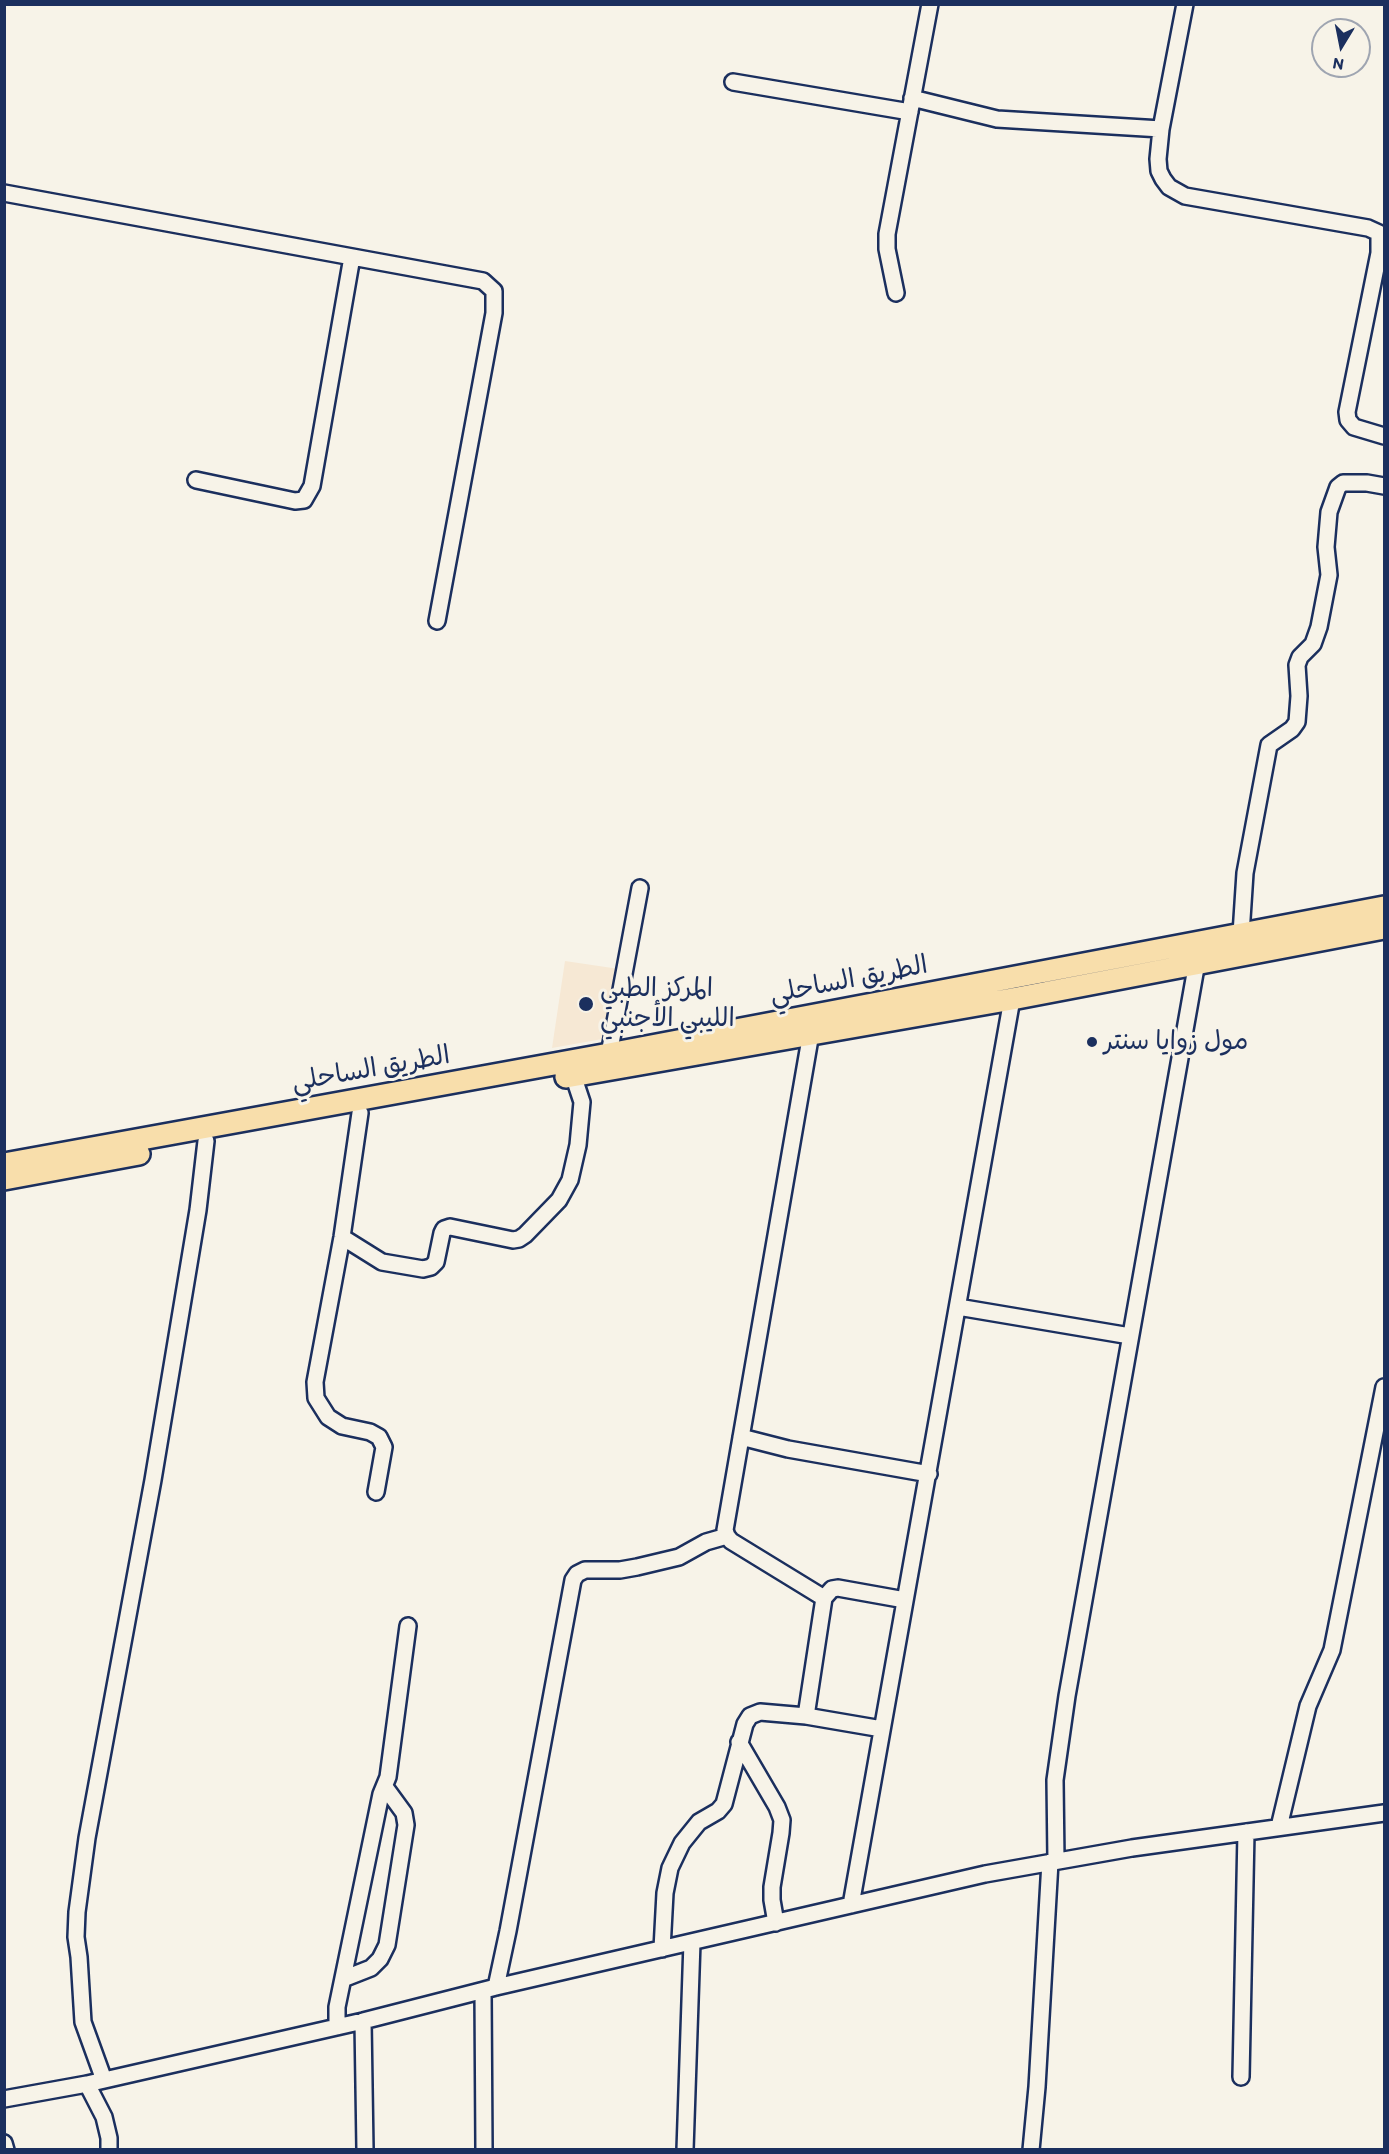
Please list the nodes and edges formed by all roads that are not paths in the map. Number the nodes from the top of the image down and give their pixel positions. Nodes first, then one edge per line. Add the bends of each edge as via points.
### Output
1 (930, 4) edge
2 (1185, 4) edge
3 (733, 82) dead end
4 (911, 105) junction
5 (1161, 129) junction
6 (4, 193) edge
7 (352, 257) junction
8 (896, 293) dead end
9 (1384, 436) edge
10 (196, 480) dead end
11 (1384, 486) edge
12 (437, 621) dead end
13 (640, 888) dead end
14 (1384, 907) edge
15 (1384, 928) edge
16 (1241, 934) junction
17 (1197, 962) junction
18 (1012, 999) junction
19 (811, 1033) junction
20 (609, 1054) junction
21 (573, 1075) junction
22 (360, 1113) junction
23 (206, 1141) junction
24 (4, 1164) edge
25 (4, 1179) edge
26 (342, 1237) junction
27 (958, 1307) junction
28 (1130, 1335) junction
29 (1384, 1387) edge
30 (741, 1437) junction
31 (929, 1474) junction
32 (376, 1492) dead end
33 (727, 1536) junction
34 (824, 1598) junction
35 (905, 1600) junction
36 (408, 1626) dead end
37 (806, 1716) junction
38 (882, 1729) junction
39 (739, 1742) junction
40 (385, 1786) junction
41 (1384, 1813) edge
42 (1279, 1827) junction
43 (1246, 1832) junction
44 (1053, 1862) junction
45 (851, 1905) junction
46 (776, 1923) junction
47 (692, 1942) junction
48 (662, 1949) junction
49 (343, 1978) junction
50 (489, 1989) junction
51 (363, 2021) junction
52 (337, 2027) junction
53 (1241, 2076) dead end
54 (104, 2080) junction
55 (87, 2084) junction
56 (4, 2099) edge
57 (4, 2143) edge
58 (6, 2150) edge
59 (110, 2150) edge
60 (365, 2150) edge
61 (484, 2150) edge
62 (685, 2150) edge
63 (1031, 2150) edge

1 - 4 street
2 - 5 street
3 - 4 street
4 - 5 street via 997,119
4 - 8 street via 887,234
5 - 9 street via 1159,171 1176,193 1379,233 1379,253 1347,412 1354,427
6 - 7 street
7 - 10 street via 312,486 304,500
7 - 12 street via 483,281 494,291 494,313
11 - 16 street via 1343,483 1329,512 1329,575 1319,627 1313,644 1297,665 1297,722 1269,745 1245,873
13 - 20 street
14 - 16 highway, الطريق الساحلي
15 - 17 highway, الطريق الساحلي
16 - 20 highway, الطريق الساحلي
17 - 18 highway, الطريق الساحلي
17 - 28 street
18 - 19 highway, الطريق الساحلي
18 - 27 street
19 - 21 highway, الطريق الساحلي
19 - 30 street
20 - 24 highway, الطريق الساحلي
21 - 22 highway, الطريق الساحلي
21 - 26 street via 582,1102 570,1180 559,1200 525,1235 513,1239 450,1227 442,1233 436,1262 423,1269 382,1262
22 - 23 highway, الطريق الساحلي
22 - 26 street
23 - 25 highway, الطريق الساحلي
23 - 54 street via 153,1480 77,1912 83,2022
26 - 32 street via 315,1382 316,1398 328,1417 342,1426 379,1437 384,1447
27 - 28 street
27 - 31 street
28 - 44 street via 1065,1706 1055,1780
29 - 42 street via 1332,1650 1308,1706
30 - 31 street
30 - 33 street
31 - 35 street
33 - 34 street
33 - 50 street via 679,1557 620,1570 585,1570 573,1580 510,1919
34 - 35 street via 838,1588
34 - 37 street
35 - 38 street
36 - 40 street
37 - 38 street
37 - 39 street via 760,1712 750,1716
38 - 45 street
39 - 46 street via 782,1820 772,1887
39 - 48 street via 724,1804 699,1822 682,1843 670,1868
40 - 49 street
40 - 49 street via 404,1813 406,1826 387,1945 381,1959 371,1968
41 - 42 street
42 - 43 street
43 - 44 street
43 - 53 street
44 - 45 street
44 - 63 street
45 - 46 street
46 - 47 street
47 - 48 street
47 - 62 street
48 - 50 street
49 - 52 street
50 - 51 street
50 - 61 street
51 - 52 street
51 - 60 street
52 - 54 street
54 - 55 street
55 - 56 street
55 - 59 street via 104,2117
57 - 58 street

